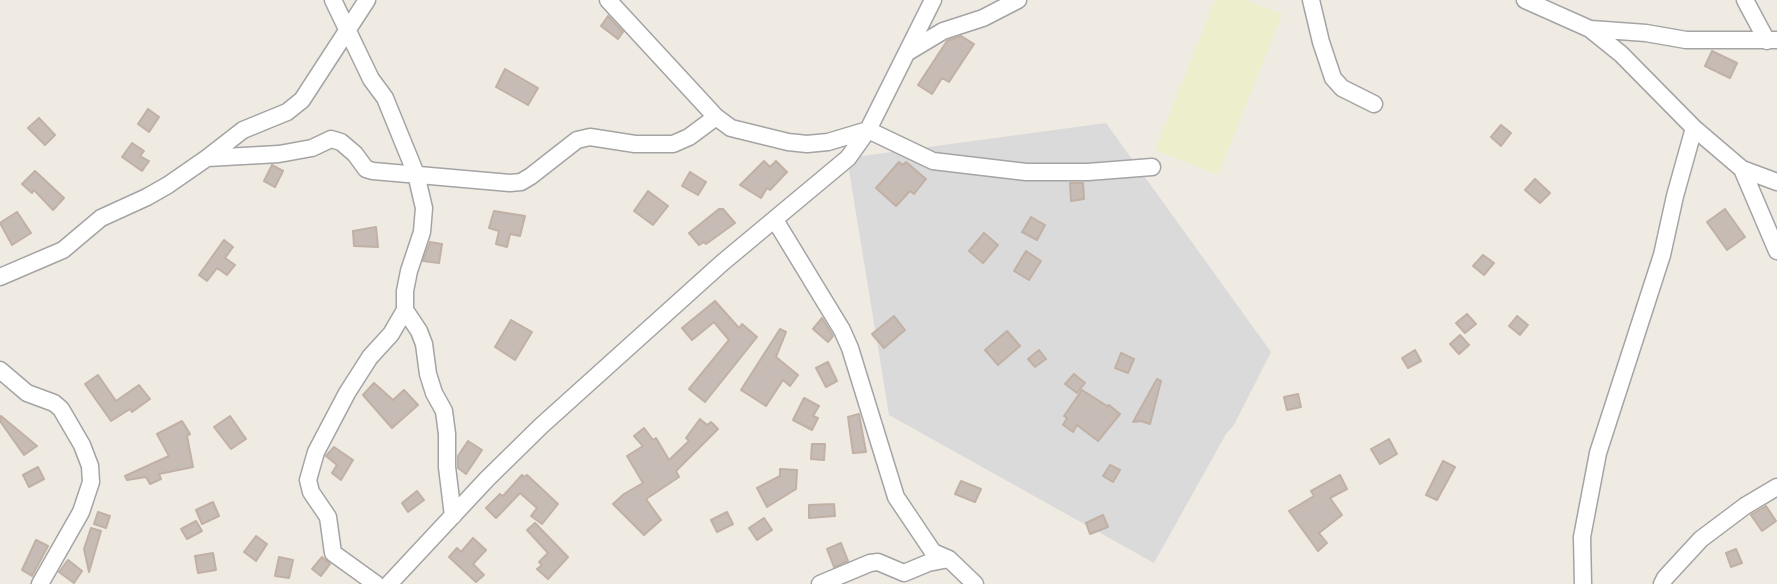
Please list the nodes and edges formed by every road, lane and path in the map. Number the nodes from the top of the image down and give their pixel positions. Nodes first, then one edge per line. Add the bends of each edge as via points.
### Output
1 (332, 0) edge
2 (367, 0) edge
3 (608, 0) edge
4 (933, 0) edge
5 (1018, 0) edge
6 (1311, 0) edge
7 (1525, 0) edge
8 (1745, 0) edge
9 (349, 29) junction
10 (1591, 29) junction
11 (1772, 41) edge
12 (907, 53) junction
13 (1374, 104) dead end
14 (716, 117) junction
15 (1694, 128) junction
16 (868, 130) junction
17 (207, 159) junction
18 (1152, 167) dead end
19 (1742, 169) junction
20 (416, 174) junction
21 (1777, 182) edge
22 (775, 220) junction
23 (1777, 251) edge
24 (0, 277) edge
25 (405, 310) junction
26 (0, 370) edge
27 (1777, 487) edge
28 (453, 516) junction
29 (949, 559) junction
30 (906, 578) edge
31 (40, 584) edge
32 (376, 584) edge
33 (389, 584) edge
34 (820, 584) edge
35 (975, 584) edge
36 (1583, 584) edge
37 (1662, 584) edge

1 - 9 street
2 - 9 street
3 - 14 street
4 - 12 street
5 - 12 street via 943,31
6 - 13 street via 1333,78 1342,88
7 - 10 street
8 - 11 street
9 - 17 street via 302,100 287,112 243,130
9 - 20 street
10 - 11 street via 1686,40
10 - 15 street
12 - 16 street
14 - 16 street via 731,128 807,144
14 - 20 street via 673,144 590,137 577,140 521,181
15 - 19 street
15 - 36 street via 1662,255 1598,453 1582,537
16 - 18 street via 940,162 1044,173
16 - 22 street via 848,158
17 - 20 street via 279,155 331,139 349,148 366,169
17 - 24 street via 146,197 101,218 63,250
19 - 21 street
19 - 23 street
20 - 25 street via 424,208
22 - 28 street via 541,426
22 - 29 street via 850,348 896,497 929,547
25 - 28 street via 419,331 431,384 444,411
25 - 32 street via 347,393 316,452 309,480 311,492 328,517 333,553
26 - 31 street via 27,393 61,409 90,466 91,482 81,512
27 - 37 street via 1701,540
28 - 33 street
29 - 30 street via 928,563
29 - 35 street
30 - 34 street via 878,562

